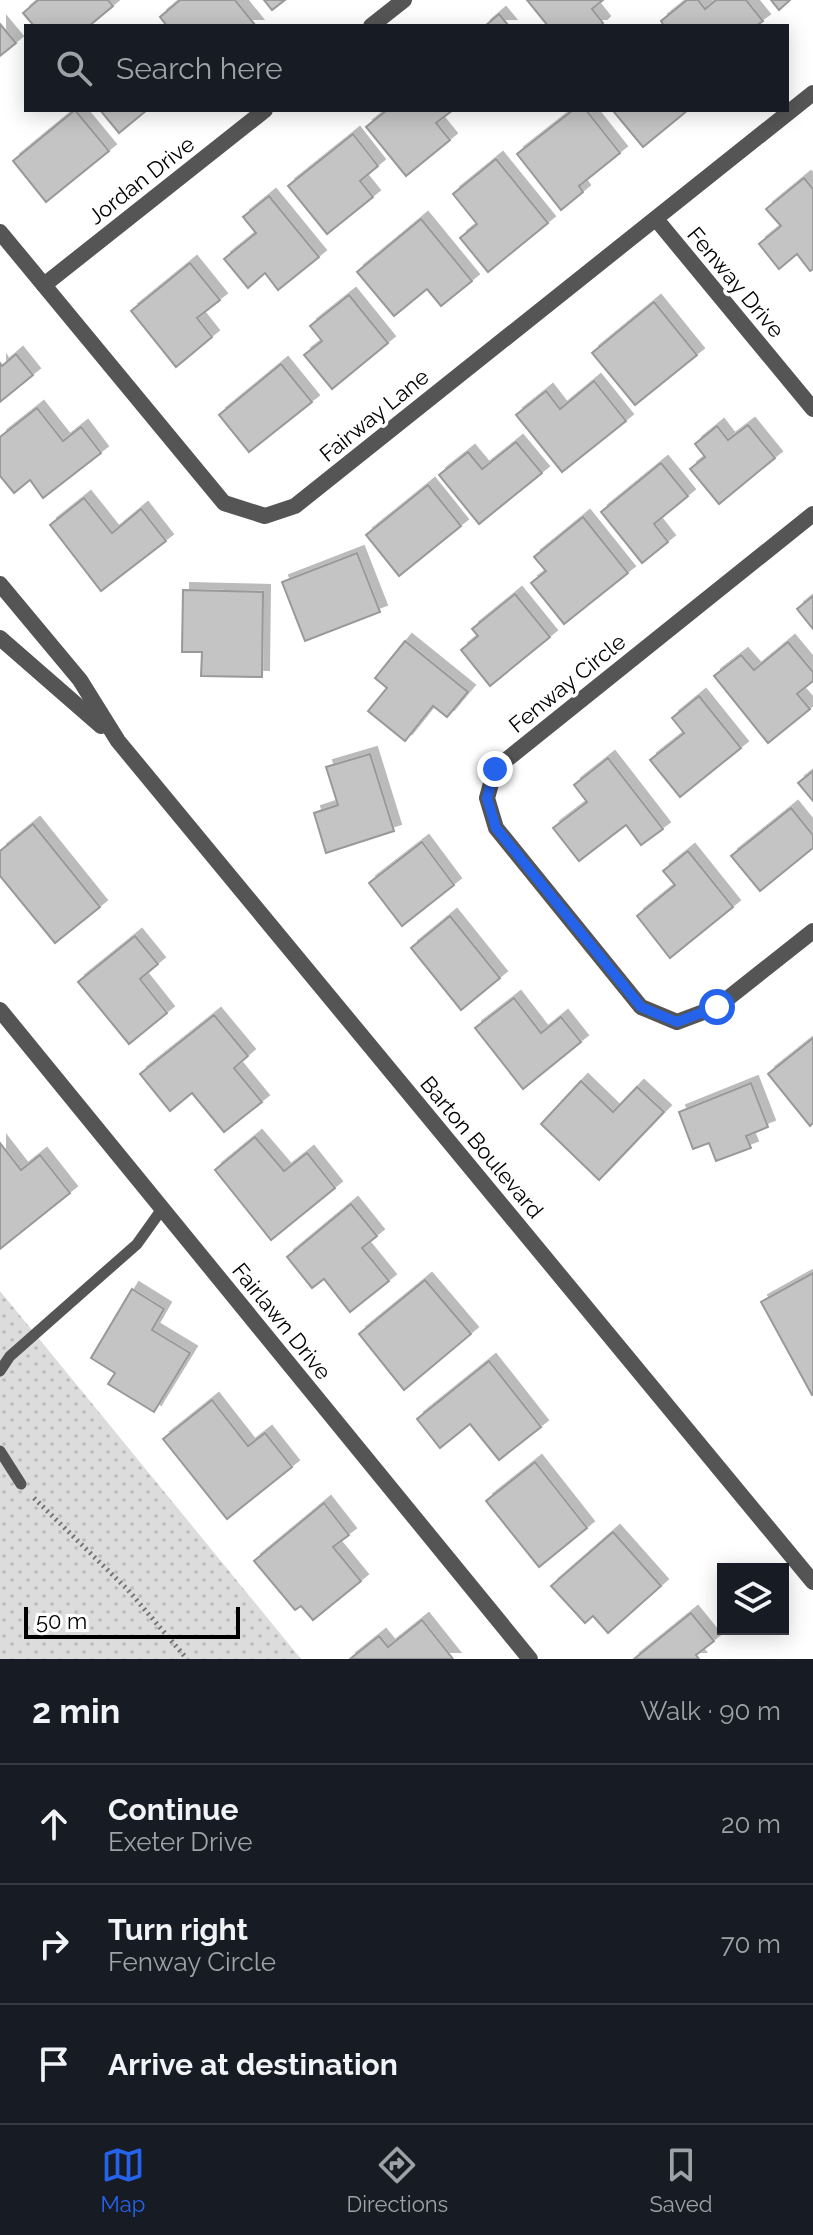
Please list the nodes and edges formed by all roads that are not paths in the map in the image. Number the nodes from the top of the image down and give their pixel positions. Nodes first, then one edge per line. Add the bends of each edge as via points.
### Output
1 (404, 0) edge
2 (374, 24) edge
3 (813, 93) edge
4 (262, 112) edge
5 (656, 219) junction
6 (0, 232) edge
7 (44, 285) junction
8 (813, 409) edge
9 (813, 514) edge
10 (0, 584) edge
11 (0, 638) edge
12 (118, 741) junction
13 (813, 931) edge
14 (0, 1010) edge
15 (162, 1209) junction
16 (0, 1371) edge
17 (0, 1451) edge
18 (21, 1484) road end
19 (813, 1582) edge
20 (530, 1659) edge

1 - 2 street
3 - 5 street, Fairway Lane
4 - 7 street, Jordan Drive
5 - 7 street, Fairway Lane via 295,506 265,516 224,503
5 - 8 street, Fenway Drive
6 - 7 street, Fairway Lane
9 - 13 street, Fenway Circle via 495,769 487,798 496,828 641,1007 677,1022 717,1007
10 - 12 street, Barton Boulevard via 80,680
11 - 12 street, Barton Boulevard
12 - 19 street, Barton Boulevard
14 - 15 street, Fairlawn Drive
15 - 16 lane via 137,1244 10,1356
15 - 20 street, Fairlawn Drive
17 - 18 lane

